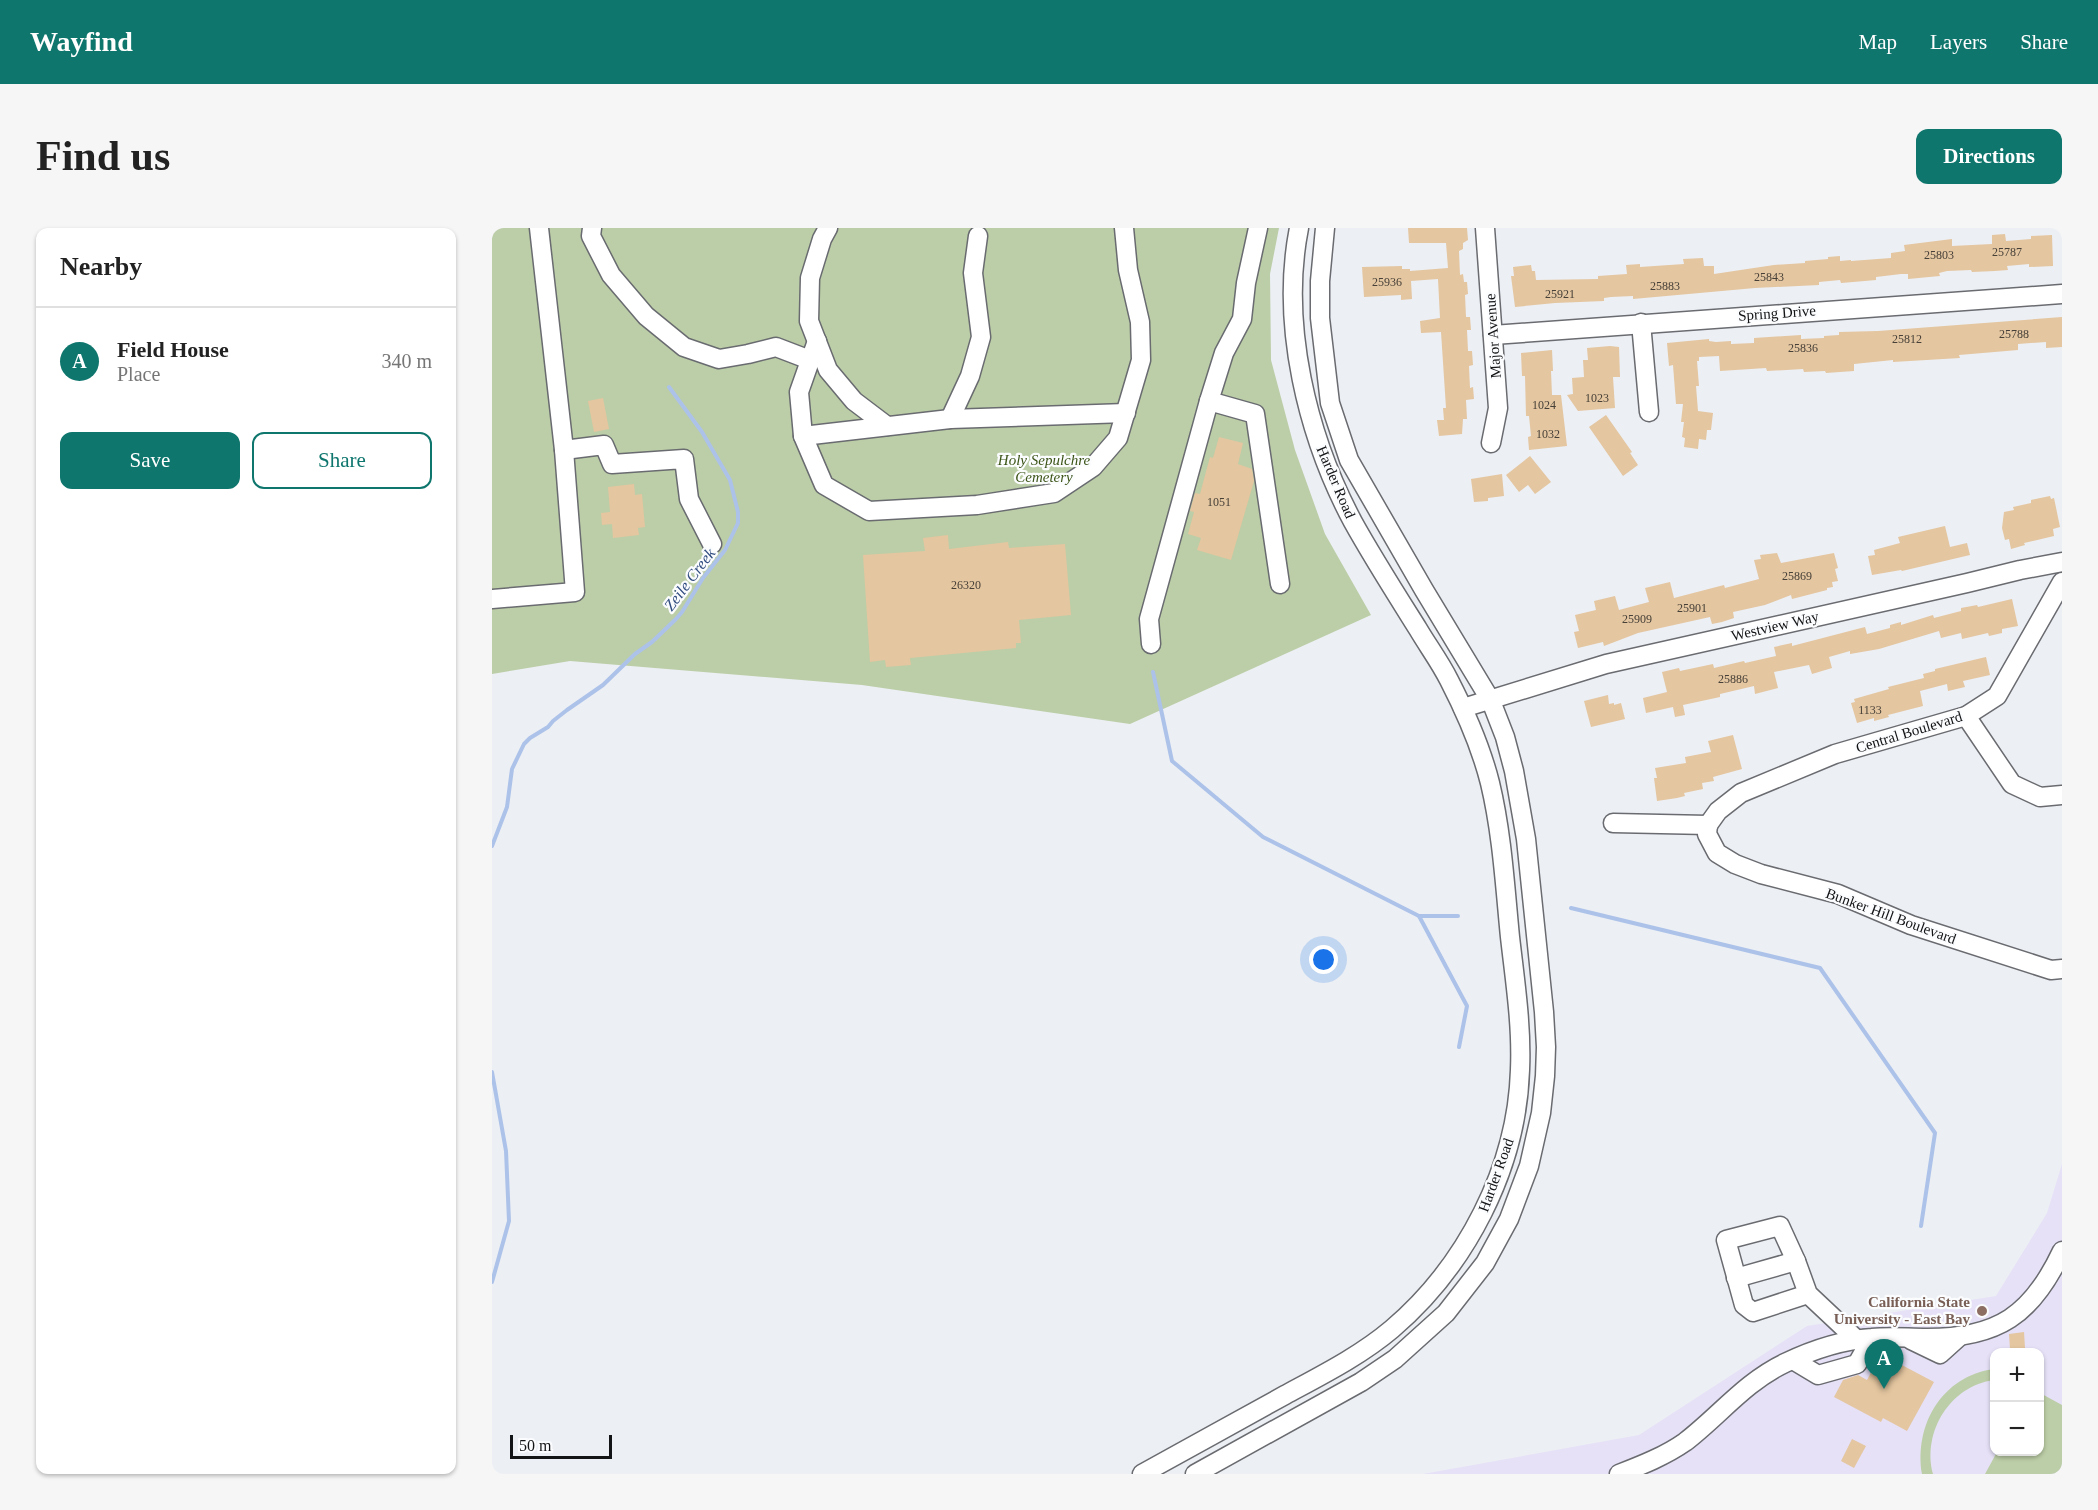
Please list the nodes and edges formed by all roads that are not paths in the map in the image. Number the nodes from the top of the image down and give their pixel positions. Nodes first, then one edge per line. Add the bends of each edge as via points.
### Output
1 (539, 228) edge
2 (592, 228) edge
3 (828, 228) edge
4 (1124, 228) edge
5 (1258, 228) edge
6 (1299, 228) edge
7 (1325, 228) edge
8 (1485, 228) edge
9 (980, 231) edge
10 (2062, 294) edge
11 (1641, 322) junction
12 (1493, 335) junction
13 (817, 341) junction
14 (810, 360) junction
15 (1209, 401) junction
16 (1649, 412) dead end
17 (1126, 413) junction
18 (950, 419) junction
19 (887, 426) junction
20 (803, 436) junction
21 (1491, 443) dead end
22 (564, 450) junction
23 (712, 544) dead end
24 (2062, 562) edge
25 (2062, 582) edge
26 (1280, 584) dead end
27 (492, 599) edge
28 (1151, 645) dead end
29 (1491, 701) junction
30 (1463, 708) junction
31 (1966, 716) junction
32 (2062, 795) edge
33 (1613, 823) dead end
34 (1708, 825) junction
35 (2062, 969) edge
36 (2062, 1251) edge
37 (1796, 1261) junction
38 (1736, 1278) junction
39 (1808, 1294) junction
40 (1860, 1339) junction
41 (1142, 1474) edge
42 (1195, 1474) edge
43 (1619, 1474) edge

1 - 22 street
2 - 14 street via 591,236 611,275 646,316 684,347 719,359 776,347
3 - 13 street via 810,278 809,321
4 - 17 street via 1128,270 1140,322 1141,360
5 - 15 street via 1242,319 1224,353
6 - 30 street, Harder Road via 1294,316 1304,389 1322,453 1355,525
7 - 29 street, Harder Road via 1320,318 1330,403 1349,460
8 - 12 street, Major Avenue
9 - 18 street via 973,273 981,337 970,376
10 - 11 street, Spring Drive
11 - 12 street, Spring Drive
11 - 16 street
12 - 21 street, Major Avenue via 1498,408
13 - 14 street
13 - 19 street via 828,370 854,401
14 - 20 street via 799,392
15 - 26 street via 1255,414
15 - 28 street via 1149,619
17 - 18 street
17 - 20 street via 1118,438 1093,467 1054,493 978,505 869,511 824,485
18 - 19 street
19 - 20 street
22 - 23 street via 604,445 612,464 684,459 689,499
22 - 27 street via 575,592
24 - 29 street, Westview Way via 1606,664
25 - 31 street, Central Boulevard via 1997,696
29 - 30 street
29 - 42 street, Harder Road via 1521,807 1545,1024 1541,1113 1520,1192 1485,1263 1446,1313 1421,1337 1361,1383
30 - 41 street, Harder Road via 1490,784 1498,830 1520,1044 1513,1128 1494,1188 1464,1246 1423,1298 1392,1328 1339,1366
31 - 32 street via 2012,784 2040,797
31 - 34 street, Central Boulevard via 1835,754 1741,793 1718,811
33 - 34 street
34 - 35 street, Bunker Hill Boulevard via 1707,834 1717,853 1735,864 1838,894 1911,925 2051,970
36 - 40 street via 2041,1290 2025,1307 1985,1331 1960,1336
37 - 38 street
37 - 38 street via 1780,1226 1726,1240
37 - 39 street
38 - 39 street via 1744,1305 1753,1312
39 - 40 street
40 - 43 street via 1865,1350 1857,1364 1818,1375 1793,1360 1737,1395 1684,1443

